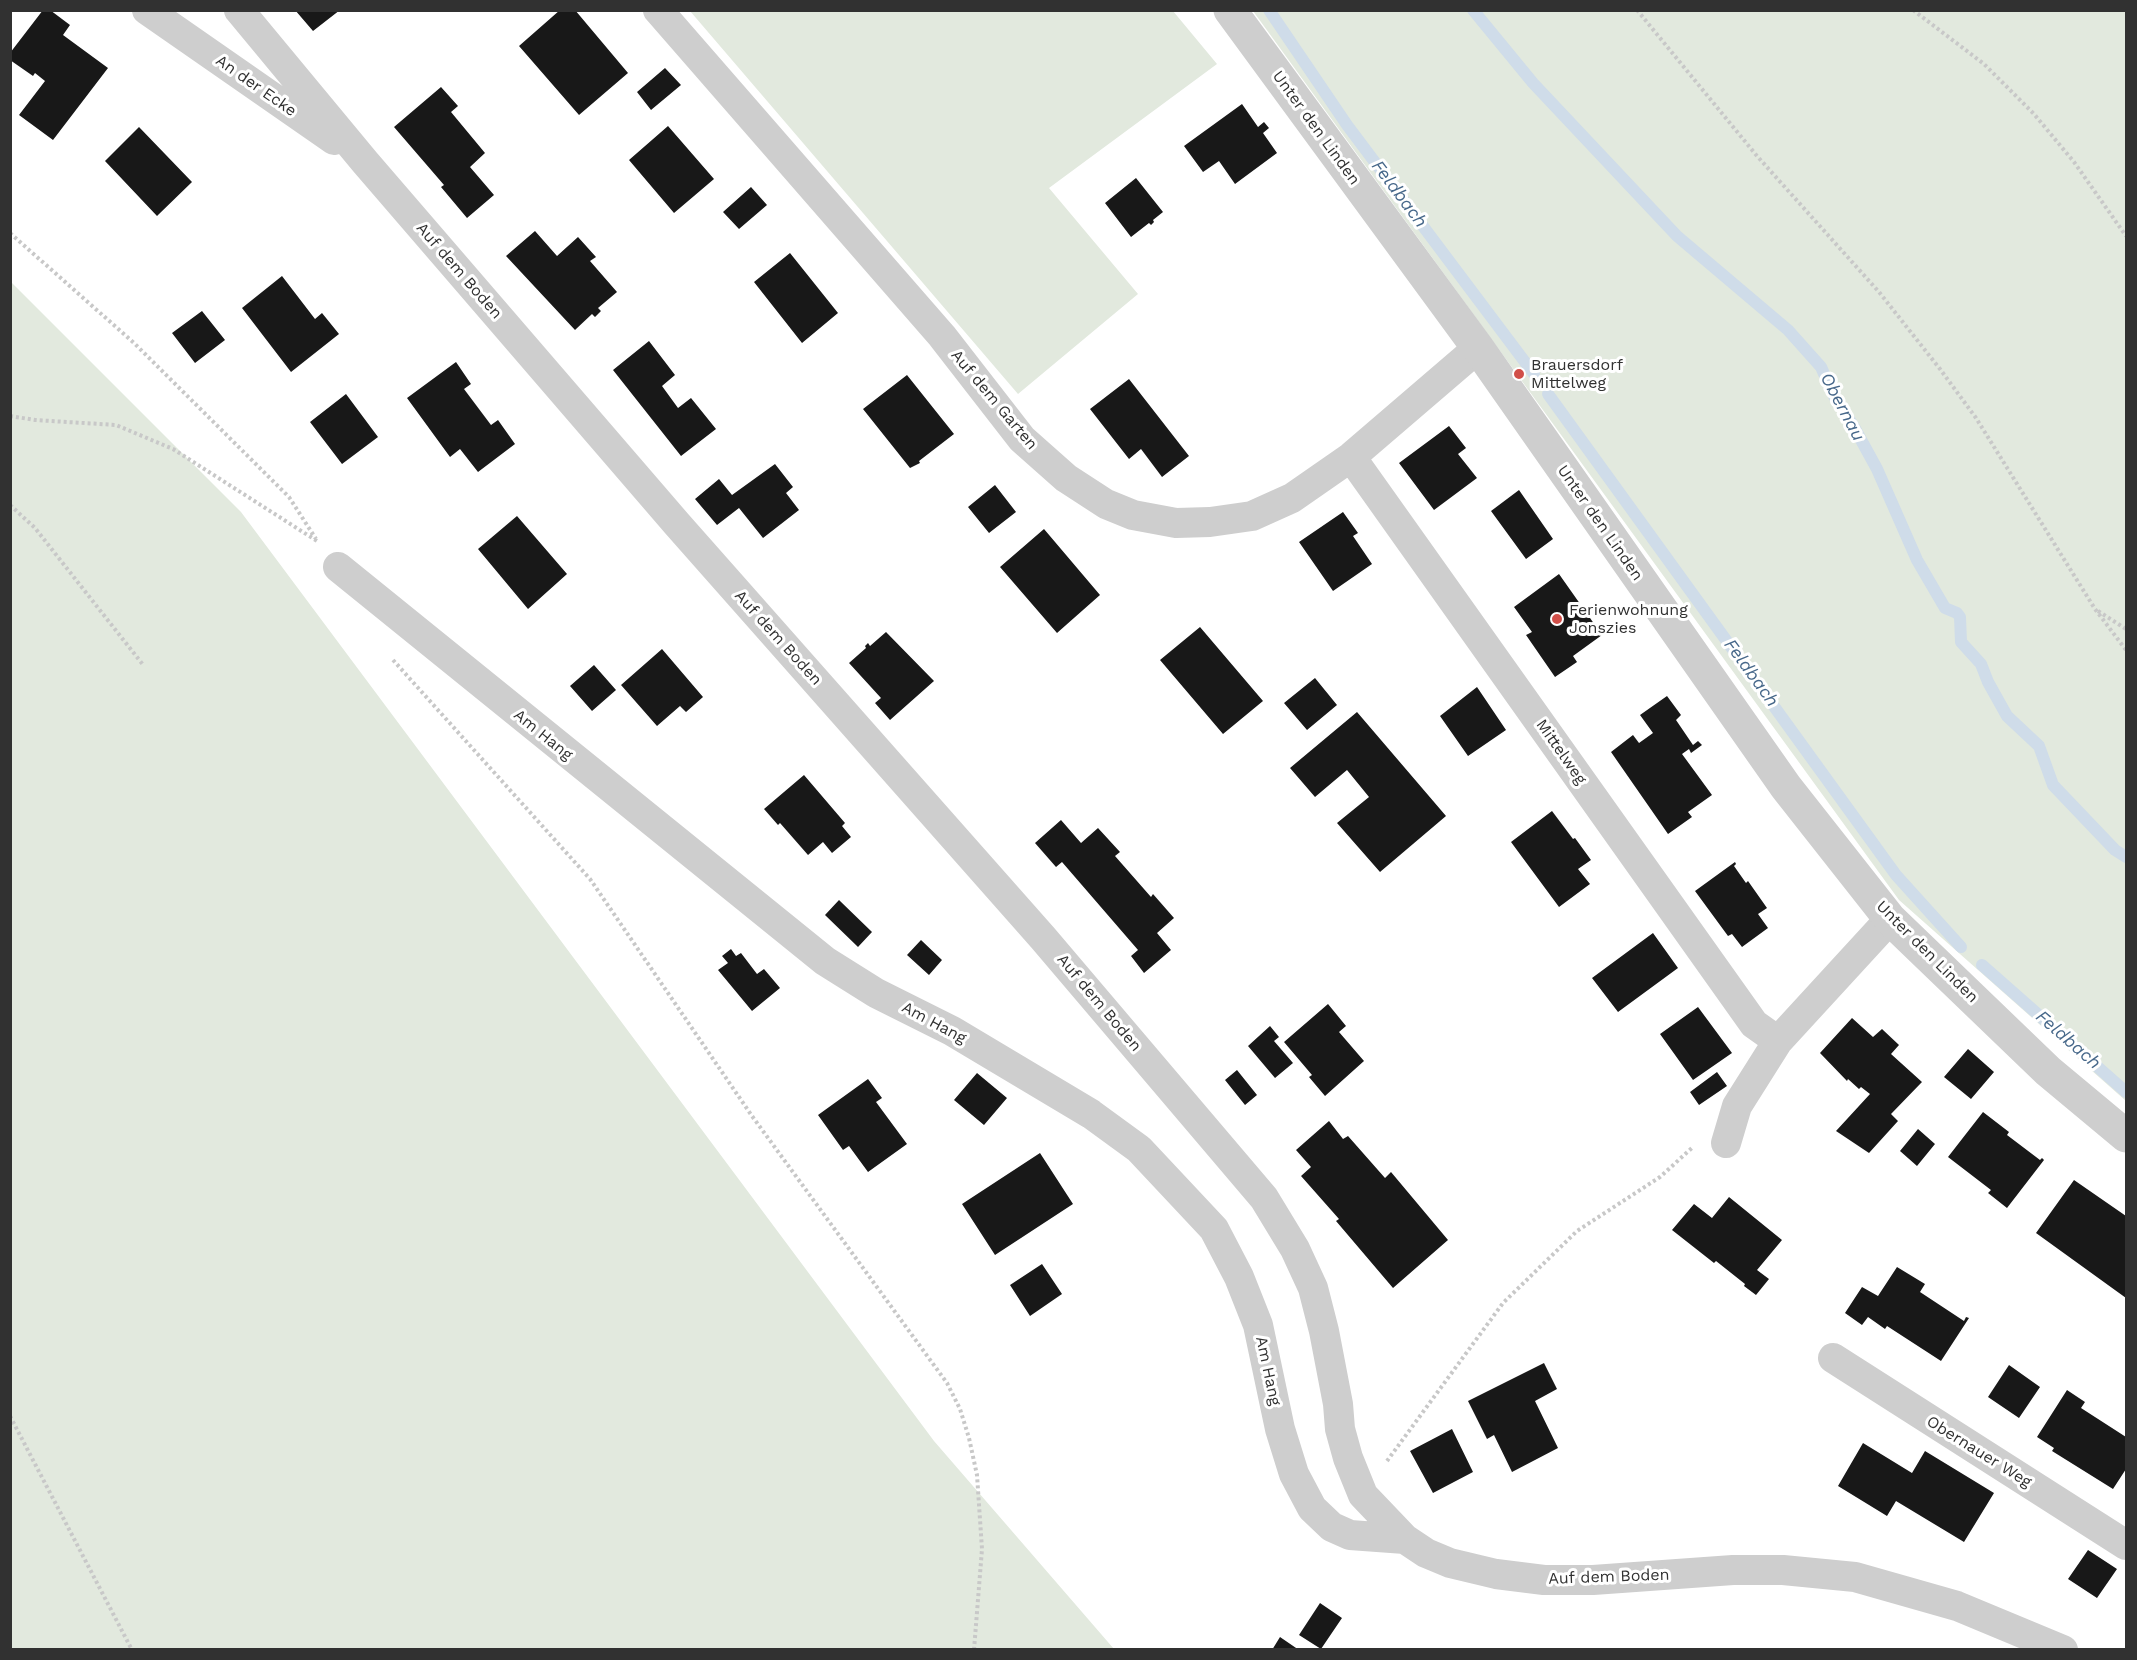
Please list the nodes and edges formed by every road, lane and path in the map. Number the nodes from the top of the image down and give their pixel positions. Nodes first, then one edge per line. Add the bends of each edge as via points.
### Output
1 (147, 10) edge
2 (239, 10) edge
3 (658, 10) edge
4 (1230, 10) edge
5 (1637, 10) edge
6 (1913, 10) edge
7 (365, 162) junction
8 (10, 233) edge
9 (2127, 236) edge
10 (1478, 348) junction
11 (10, 416) edge
12 (1351, 456) junction
13 (10, 505) edge
14 (338, 567) dead end
15 (2095, 609) junction
16 (2127, 629) edge
17 (2127, 650) edge
18 (389, 656) dead end
19 (144, 666) dead end
20 (1890, 919) junction
21 (1778, 1041) junction
22 (2127, 1136) edge
23 (1726, 1143) dead end
24 (1694, 1145) dead end
25 (1833, 1358) dead end
26 (10, 1416) edge
27 (1362, 1495) junction
28 (1405, 1539) junction
29 (2127, 1545) edge
30 (132, 1650) edge
31 (974, 1650) edge
32 (2063, 1650) edge

1 - 7 street, An der Ecke
2 - 7 street, Auf dem Boden
3 - 12 street, Auf dem Garten via 942,336 1022,439 1076,485 1106,504 1134,515 1176,523 1210,522 1252,516 1292,498
4 - 10 street, Unter den Linden
5 - 15 path via 1757,156 1879,292 1940,369 1976,418
6 - 9 path via 1984,63 2034,114
7 - 27 street, Auf dem Boden via 677,524 1043,938 1264,1198 1313,1288 1340,1429
8 - 11 path via 134,343 289,497 318,542 173,449 116,425
10 - 12 street, Auf dem Garten
10 - 20 street, Unter den Linden via 1786,787
12 - 21 street, Mittelweg via 1754,1024
13 - 19 path via 35,528
14 - 28 street, Am Hang via 825,961 876,993 972,1043 1090,1114 1139,1149 1214,1229 1239,1277 1258,1325 1294,1474 1312,1508 1332,1527 1350,1535
15 - 16 path
15 - 17 path
18 - 31 path via 590,879 752,1116 946,1383 960,1410 977,1475 982,1549
20 - 21 street
20 - 22 street, Unter den Linden via 2048,1071
21 - 23 street via 1737,1106
24 - 27 path via 1660,1177 1576,1231 1503,1304
25 - 29 street, Obernauer Weg
26 - 30 path
27 - 28 street, Auf dem Boden
28 - 32 street, Auf dem Boden via 1426,1554 1450,1563 1544,1580 1783,1569 1856,1577 1957,1606

